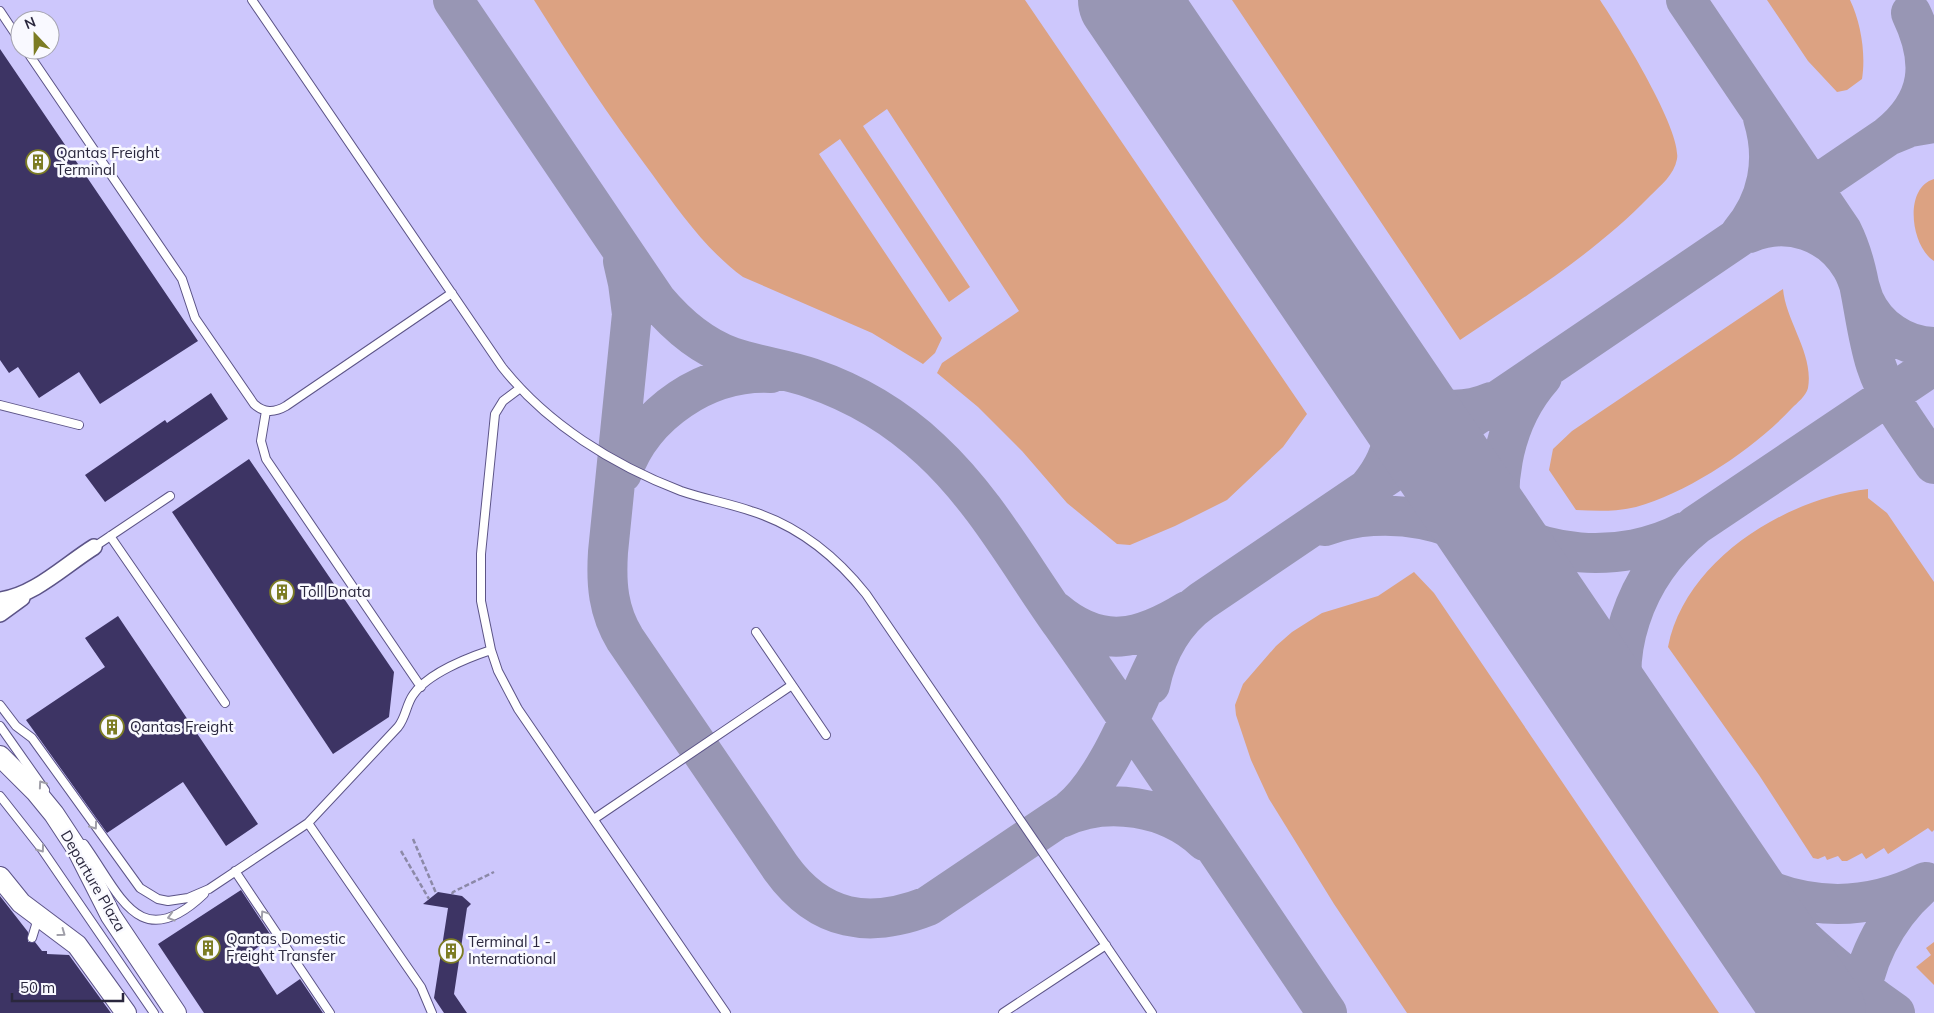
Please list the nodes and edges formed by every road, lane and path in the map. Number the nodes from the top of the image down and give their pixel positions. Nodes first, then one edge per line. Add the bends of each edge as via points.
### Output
1 (252, 0) edge
2 (0, 11) edge
3 (10, 26) edge
4 (33, 60) edge
5 (452, 293) junction
6 (519, 389) junction
7 (0, 405) edge
8 (266, 411) junction
9 (79, 425) dead end
10 (170, 496) dead end
11 (110, 536) junction
12 (94, 547) joint
13 (32, 588) junction
14 (0, 600) edge
15 (0, 614) edge
16 (756, 632) dead end
17 (490, 650) junction
18 (792, 685) junction
19 (421, 687) junction
20 (225, 703) dead end
21 (0, 705) edge
22 (0, 726) edge
23 (826, 735) dead end
24 (0, 756) edge
25 (0, 796) edge
26 (594, 819) junction
27 (308, 823) junction
28 (413, 839) dead end
29 (401, 851) dead end
30 (235, 872) junction
31 (494, 872) dead end
32 (0, 877) edge
33 (209, 889) junction
34 (436, 893) dead end
35 (452, 894) dead end
36 (429, 898) dead end
37 (31, 912) junction
38 (32, 938) dead end
39 (1106, 945) junction
40 (126, 1013) edge
41 (154, 1013) edge
42 (176, 1013) edge
43 (330, 1013) edge
44 (432, 1013) edge
45 (726, 1013) edge
46 (1003, 1013) edge
47 (1152, 1013) edge

1 - 5 lane
2 - 3 lane
4 - 8 lane via 182,279 195,318 254,404
5 - 6 lane
5 - 8 lane via 286,406 273,412
6 - 17 lane via 503,401 495,414 480,582 482,616
6 - 39 lane via 559,424 621,462 683,492 778,521 803,534 846,570 866,594
7 - 9 lane
8 - 19 lane via 261,440 266,459
10 - 11 lane
11 - 12 lane
11 - 20 lane
12 - 13 street
13 - 14 street via 13,598
13 - 15 street
16 - 18 lane
17 - 19 lane via 460,660
17 - 26 lane via 518,710
18 - 23 lane
18 - 26 lane
19 - 27 lane via 410,699 403,721
21 -> 33 lane via 16,726 32,738 140,888 168,902
33 -> 22 lane via 177,916 157,921 138,916 122,899
24 - 42 street, Departure Plaza via 36,792 64,829 111,916
25 -> 41 lane via 41,848
26 - 45 lane
27 - 30 lane
27 - 44 lane via 421,987
28 - 34 path
29 - 36 path
30 - 33 lane
43 -> 30 lane
31 - 35 path
32 - 37 street
37 - 38 lane via 36,921
37 -> 40 street via 77,945
39 - 46 lane
39 - 47 lane

